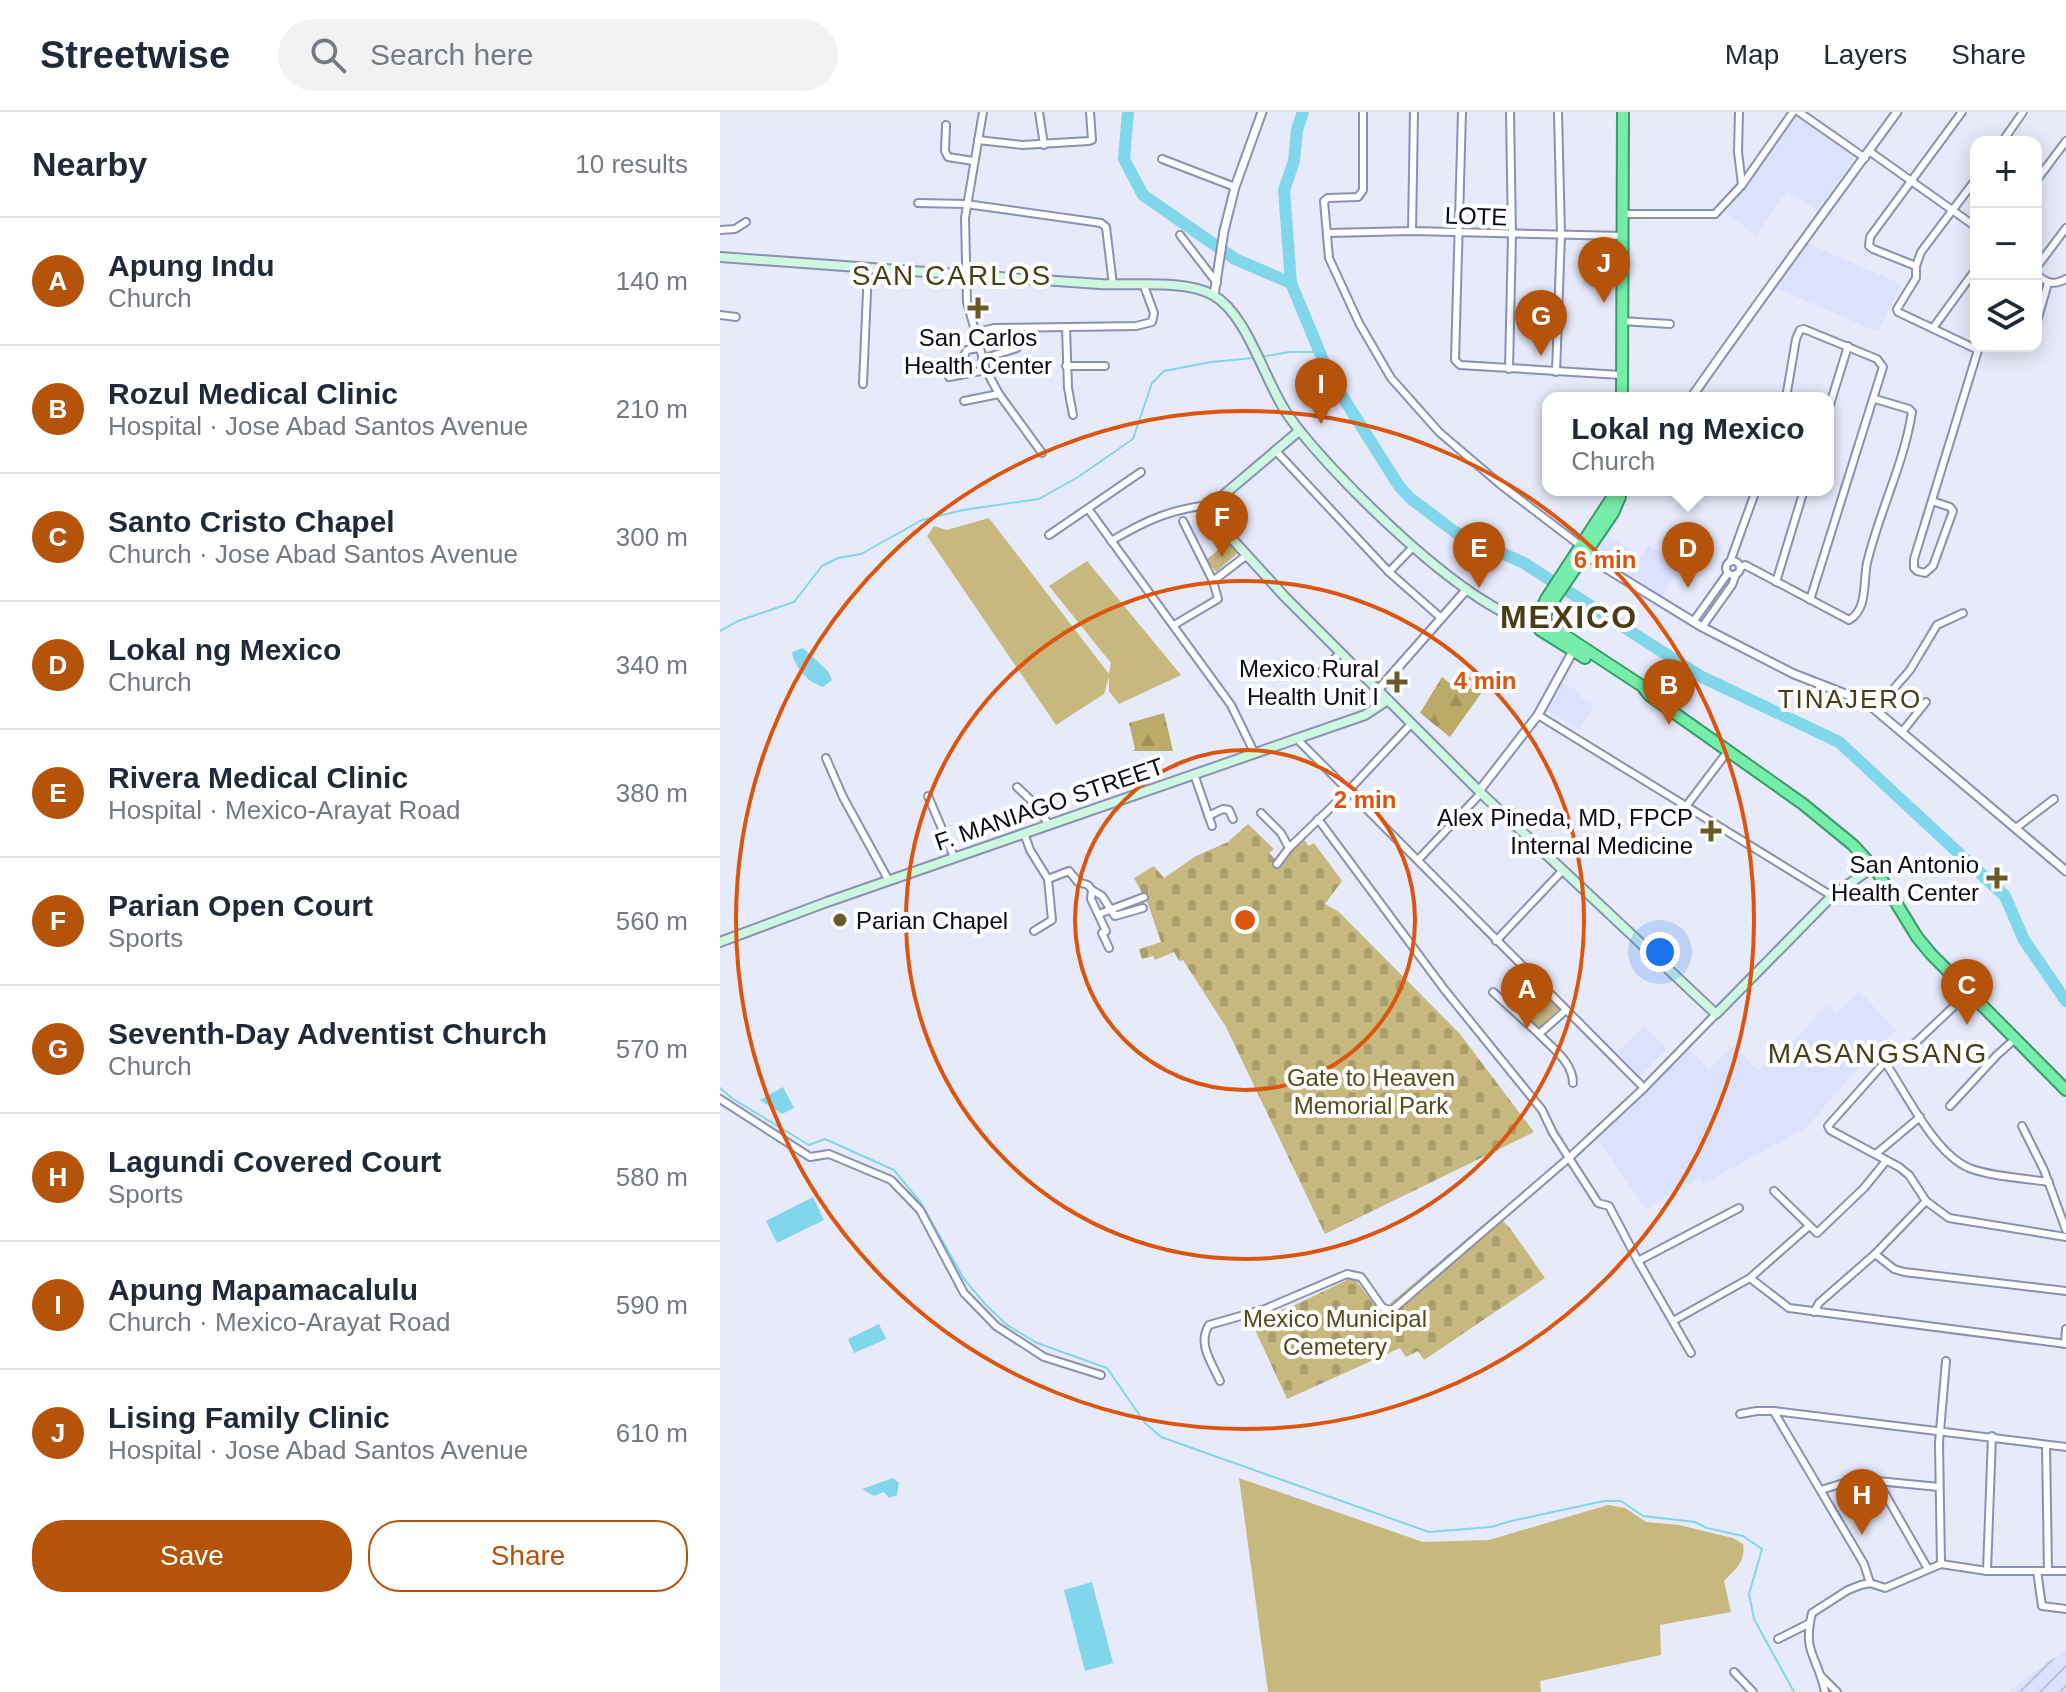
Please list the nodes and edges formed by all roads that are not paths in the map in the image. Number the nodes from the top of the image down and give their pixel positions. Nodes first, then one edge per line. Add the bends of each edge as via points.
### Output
1 (983, 112) edge
2 (1039, 112) edge
3 (1090, 112) edge
4 (1262, 112) edge
5 (1363, 112) edge
6 (1414, 112) edge
7 (1462, 112) edge
8 (1510, 112) edge
9 (1558, 112) edge
10 (1623, 112) edge
11 (1739, 112) edge
12 (1796, 112) edge
13 (1897, 112) edge
14 (1962, 112) edge
15 (2023, 112) edge
16 (946, 125) dead end
17 (2006, 136) edge
18 (978, 140) junction
19 (2066, 141) edge
20 (1044, 145) junction
21 (1867, 154) junction
22 (1162, 159) dead end
23 (973, 161) junction
24 (2042, 173) edge
25 (1912, 180) junction
26 (1742, 185) junction
27 (1235, 187) junction
28 (1970, 187) edge
29 (918, 203) dead end
30 (966, 204) junction
31 (1954, 210) junction
32 (1623, 214) junction
33 (746, 222) dead end
34 (1970, 222) edge
35 (2066, 228) edge
36 (720, 230) edge
37 (1412, 231) junction
38 (1328, 233) junction
39 (1461, 233) junction
40 (1180, 235) dead end
41 (1561, 235) junction
42 (1512, 236) junction
43 (1623, 236) junction
44 (720, 257) edge
45 (2042, 262) edge
46 (1916, 266) junction
47 (868, 269) junction
48 (966, 275) junction
49 (1970, 277) edge
50 (2042, 277) edge
51 (2066, 279) edge
52 (1217, 283) junction
53 (2048, 283) junction
54 (1113, 285) junction
55 (1144, 286) junction
56 (1214, 295) junction
57 (2042, 304) edge
58 (720, 315) edge
59 (736, 317) dead end
60 (1621, 321) junction
61 (1670, 324) dead end
62 (1066, 327) junction
63 (1933, 328) junction
64 (974, 333) junction
65 (1970, 344) edge
66 (1848, 346) junction
67 (979, 348) junction
68 (1017, 348) dead end
69 (1978, 352) edge
70 (982, 359) junction
71 (941, 363) dead end
72 (1066, 366) junction
73 (1105, 366) dead end
74 (1509, 369) junction
75 (986, 370) junction
76 (1556, 372) junction
77 (1621, 375) junction
78 (949, 377) dead end
79 (863, 384) dead end
80 (1622, 392) edge
81 (1695, 392) edge
82 (1787, 392) edge
83 (1834, 392) edge
84 (999, 394) junction
85 (1875, 399) junction
86 (964, 401) dead end
87 (1073, 415) dead end
88 (1299, 431) junction
89 (1275, 450) junction
90 (1042, 453) dead end
91 (1141, 472) dead end
92 (1614, 496) edge
93 (1754, 496) edge
94 (1802, 496) edge
95 (1932, 501) junction
96 (1217, 504) junction
97 (1089, 510) junction
98 (1183, 521) dead end
99 (1049, 535) dead end
100 (1111, 541) junction
101 (1412, 548) junction
102 (1583, 550) junction
103 (1247, 555) junction
104 (1730, 562) junction
105 (1738, 571) junction
106 (1389, 572) junction
107 (1728, 573) junction
108 (1213, 581) junction
109 (1776, 582) junction
110 (1467, 589) junction
111 (1810, 600) junction
112 (1963, 613) dead end
113 (1440, 617) junction
114 (1693, 622) junction
115 (1542, 624) junction
116 (1174, 625) junction
117 (1702, 627) junction
118 (1573, 651) junction
119 (1340, 653) junction
120 (1320, 673) dead end
121 (1379, 689) junction
122 (1649, 695) junction
123 (1388, 700) junction
124 (1926, 702) dead end
125 (1876, 709) junction
126 (1538, 715) junction
127 (1411, 724) junction
128 (1902, 732) junction
129 (1296, 738) junction
130 (1728, 751) junction
131 (1254, 752) junction
132 (826, 758) dead end
133 (1194, 774) junction
134 (1017, 787) dead end
135 (1348, 791) junction
136 (1480, 792) junction
137 (928, 796) dead end
138 (2054, 799) dead end
139 (1687, 805) junction
140 (1261, 813) dead end
141 (1208, 816) junction
142 (1233, 819) dead end
143 (1318, 819) junction
144 (1049, 825) junction
145 (1212, 826) dead end
146 (2016, 828) junction
147 (1024, 833) junction
148 (1289, 848) junction
149 (954, 857) junction
150 (1418, 860) junction
151 (1277, 864) dead end
152 (1873, 867) junction
153 (1562, 871) junction
154 (2066, 871) edge
155 (1048, 879) junction
156 (889, 881) junction
157 (1092, 890) junction
158 (1832, 896) junction
159 (1144, 897) dead end
160 (1143, 908) dead end
161 (1111, 910) junction
162 (1099, 914) junction
163 (1034, 931) dead end
164 (1496, 941) junction
165 (720, 942) edge
166 (1109, 948) dead end
167 (1493, 992) dead end
168 (1968, 993) junction
169 (1566, 1010) junction
170 (1716, 1014) junction
171 (1539, 1034) junction
172 (2015, 1039) junction
173 (1912, 1046) dead end
174 (1573, 1083) dead end
175 (1644, 1088) junction
176 (2066, 1090) edge
177 (720, 1099) edge
178 (1950, 1106) dead end
179 (1920, 1117) junction
180 (2022, 1126) dead end
181 (1877, 1153) junction
182 (1570, 1157) junction
183 (1886, 1161) junction
184 (2049, 1182) junction
185 (1774, 1191) dead end
186 (1926, 1201) junction
187 (1739, 1208) dead end
188 (1808, 1227) junction
189 (2066, 1230) edge
190 (2066, 1237) edge
191 (1875, 1254) junction
192 (1638, 1261) junction
193 (1750, 1278) junction
194 (2066, 1291) edge
195 (1814, 1312) junction
196 (1673, 1321) junction
197 (2066, 1329) edge
198 (2065, 1344) edge
199 (1691, 1353) dead end
200 (1946, 1361) dead end
201 (1101, 1375) dead end
202 (1220, 1381) dead end
203 (1774, 1411) junction
204 (1740, 1414) dead end
205 (1940, 1431) junction
206 (1992, 1436) junction
207 (2046, 1445) junction
208 (2066, 1447) edge
209 (1877, 1480) junction
210 (1939, 1487) junction
211 (1821, 1490) junction
212 (1941, 1564) junction
213 (1928, 1569) junction
214 (1987, 1571) junction
215 (2037, 1571) junction
216 (2048, 1571) junction
217 (2066, 1571) edge
218 (1870, 1583) junction
219 (2066, 1609) edge
220 (1810, 1623) junction
221 (1778, 1639) dead end
222 (1734, 1672) dead end
223 (1822, 1677) junction
224 (1753, 1692) edge
225 (1825, 1692) edge
226 (1837, 1692) edge

1 - 18 street
2 - 20 street
3 - 20 street via 1092,140
4 - 27 street
5 - 38 street via 1363,190 1358,197 1326,199
6 - 37 street
7 - 39 street
8 - 42 street
9 - 41 street
10 - 32 highway
11 - 26 street
12 - 21 street
12 - 26 street
13 - 21 street
14 - 25 street
15 - 17 street
16 - 23 street via 948,157
18 - 20 street
18 - 23 street
19 - 24 street
21 - 25 street
21 - 81 street
22 - 27 street
23 - 30 street
25 - 31 street
25 - 46 street via 1870,237 1869,246
26 - 32 street via 1715,214
27 - 52 street
28 - 31 street
29 - 30 street
30 - 48 street
30 - 54 street via 1104,225
31 - 34 street
31 - 46 street
32 - 43 highway
33 - 36 street
35 - 45 street
37 - 38 street, LOTE
37 - 39 street, LOTE
38 - 102 street via 1333,268 1398,388 1439,432
39 - 42 street, LOTE
39 - 74 street via 1455,360 1460,365
40 - 52 street
41 - 42 street, LOTE
41 - 43 street, LOTE
41 - 76 street
42 - 74 street
43 - 60 highway
44 - 47 main road
46 - 63 street via 1916,278 1898,312
47 - 48 main road
47 - 79 street
48 - 54 main road
48 - 64 street
49 - 63 street
50 - 53 street
51 - 53 street
52 - 56 street
53 - 57 street
54 - 55 main road
55 - 56 main road via 1187,287
55 - 62 street via 1152,322
56 - 88 main road via 1231,311
58 - 59 street
60 - 61 street
60 - 77 highway
62 - 64 street
62 - 72 street
63 - 65 street
64 - 67 street
66 - 82 street via 1800,330
66 - 83 street
66 - 85 street via 1881,363
67 - 70 street
67 - 71 street
68 - 70 street
69 - 95 street
70 - 75 street
72 - 73 street
72 - 87 street
74 - 76 street
75 - 78 street
75 - 84 street
76 - 77 street
77 - 80 highway
84 - 86 street
84 - 90 street
85 - 111 street
85 - 111 street via 1912,412 1868,562 1862,602 1849,620
88 - 89 main road
88 - 101 main road
89 - 96 main road
89 - 106 street
91 - 97 street
92 - 102 highway
93 - 104 street
94 - 109 street
95 - 95 street via 1953,511 1933,566 1925,573 1914,568 1914,559
96 - 100 street via 1167,512
96 - 103 main road via 1224,530
97 - 99 street
97 - 100 street
98 - 108 street
100 - 116 street
101 - 106 street
101 - 110 main road
102 - 114 street
102 - 115 highway via 1538,612
103 - 108 street
103 - 119 main road
104 - 105 street via 1737,562
104 - 107 street
105 - 107 street
105 - 109 street via 1750,566
105 - 117 street
106 - 113 street
107 - 114 street
108 - 116 street via 1218,600
109 - 111 street
110 - 113 street
110 - 115 main road via 1502,611
112 - 125 street via 1937,625 1910,670
113 - 121 street
114 - 117 street
115 - 118 highway via 1546,634
115 - 122 highway
116 - 131 street via 1231,705
117 - 125 street
118 - 122 highway
118 - 126 street
119 - 120 street
119 - 121 main road
121 - 123 main road
122 - 130 highway
123 - 127 main road
123 - 129 main road, F. MANIAGO STREET via 1365,715
124 - 128 street
125 - 128 street
126 - 136 street
126 - 139 street
127 - 135 street
127 - 136 main road
128 - 146 street
129 - 131 main road, F. MANIAGO STREET
129 - 135 street
130 - 139 street
130 - 152 highway via 1831,826
131 - 133 main road, F. MANIAGO STREET
132 - 156 street
133 - 141 street
133 - 144 main road, F. MANIAGO STREET
134 - 144 street
135 - 143 street
135 - 150 street
136 - 150 street
136 - 153 main road
137 - 149 street
138 - 146 street
139 - 158 street
140 - 148 street
141 - 142 street via 1226,809
141 - 145 street
143 - 148 street
143 - 182 street via 1542,1110
144 - 147 main road, F. MANIAGO STREET
146 - 154 street
147 - 149 main road, F. MANIAGO STREET
147 - 155 street
148 - 151 street
149 - 156 main road, F. MANIAGO STREET
150 - 164 street
152 - 158 main road
152 - 168 highway via 1921,943
153 - 164 street
153 - 170 main road
155 - 157 street via 1069,871
155 - 163 street via 1052,920
156 - 165 main road, F. MANIAGO STREET
157 - 161 street
157 - 162 street
158 - 170 main road
159 - 161 street
160 - 161 street via 1115,916
161 - 162 street
162 - 166 street
164 - 169 street
167 - 171 street
168 - 172 highway
168 - 173 street
169 - 171 street
169 - 175 street
170 - 175 street
171 - 174 street via 1561,1056
172 - 176 highway
172 - 178 street
175 - 182 street
177 - 201 street via 810,1157 829,1154 891,1180 920,1210 964,1293 996,1326 1044,1357
179 - 181 street
179 - 181 street via 1883,1063 1828,1126
179 - 184 street via 1970,1168
180 - 184 street
181 - 183 street
182 - 192 street via 1598,1203 1609,1206
182 - 202 street via 1391,1311 1382,1307 1361,1277 1347,1274 1265,1309 1209,1325 1203,1343
183 - 186 street via 1909,1175
183 - 188 street via 1817,1233
184 - 189 street
185 - 188 street
186 - 190 street via 1949,1218
186 - 191 street
187 - 192 street
188 - 193 street
191 - 194 street via 1904,1272
191 - 195 street
192 - 196 street
193 - 195 street via 1783,1305
193 - 196 street
195 - 198 street
196 - 199 street
197 - 198 street
200 - 205 street
203 - 204 street
203 - 205 street
203 - 211 street
205 - 206 street
205 - 210 street
206 - 207 street
206 - 214 street
207 - 208 street
207 - 216 street
209 - 210 street
209 - 211 street via 1857,1479
209 - 213 street
210 - 212 street
211 - 218 street
212 - 213 street
212 - 214 street
213 - 218 street via 1885,1588
214 - 215 street
215 - 216 street
215 - 219 street via 2042,1606
216 - 217 street
218 - 220 street via 1835,1597 1812,1613
220 - 221 street
220 - 223 street via 1811,1657
222 - 224 street
223 - 225 street
223 - 226 street

